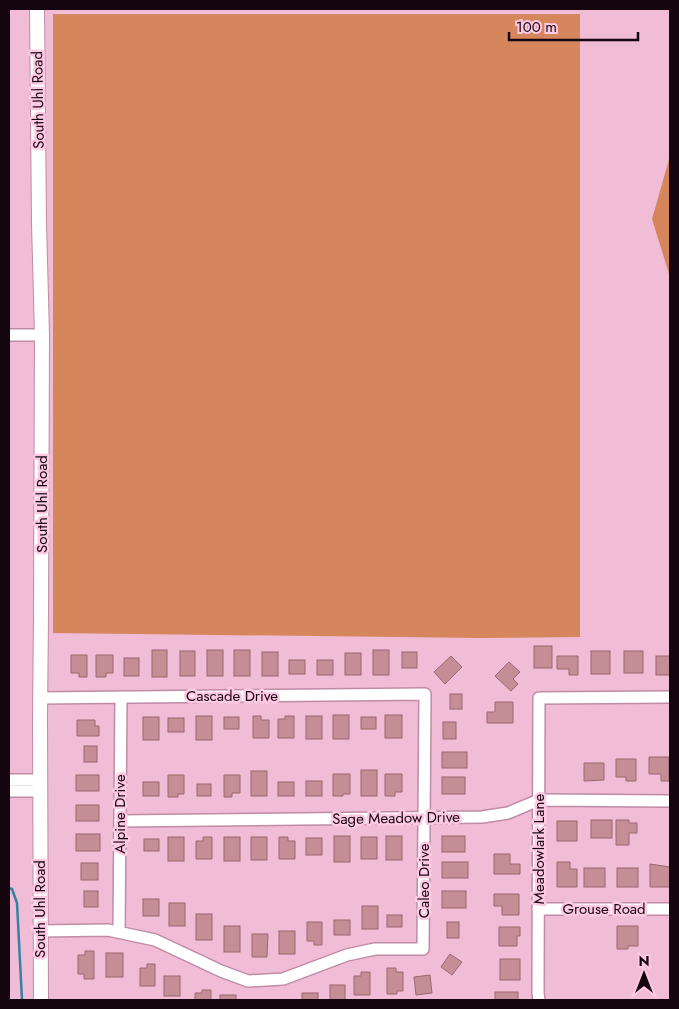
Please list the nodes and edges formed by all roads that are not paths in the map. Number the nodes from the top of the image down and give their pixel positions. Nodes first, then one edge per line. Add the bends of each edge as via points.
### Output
1 (37, 9) edge
2 (9, 335) edge
3 (42, 335) junction
4 (425, 694) joint
5 (121, 696) junction
6 (670, 697) edge
7 (40, 698) junction
8 (9, 780) edge
9 (40, 785) junction
10 (9, 791) edge
11 (539, 800) junction
12 (670, 801) edge
13 (424, 818) junction
14 (120, 821) junction
15 (670, 909) edge
16 (538, 910) junction
17 (40, 931) junction
18 (119, 932) junction
19 (41, 1000) edge
20 (539, 1000) edge

1 - 3 main road, South Uhl Road
2 - 3 street
3 - 7 main road, South Uhl Road
4 - 5 street, Cascade Drive
4 - 13 street, Caleo Drive
5 - 7 street, Cascade Drive
5 - 14 street, Alpine Drive
6 - 11 street, Meadowlark Lane via 539,698
7 - 9 main road, South Uhl Road
8 - 9 street
9 - 10 street
9 - 17 main road, South Uhl Road
11 - 12 street, Sage Meadow Drive
11 - 13 street, Sage Meadow Drive via 508,813
11 - 16 street, Meadowlark Lane
13 - 14 street, Sage Meadow Drive
13 - 18 street, Caleo Drive via 423,949 375,949 347,954 283,979 248,981 155,940
14 - 18 street, Alpine Drive
15 - 16 street, Grouse Road
16 - 20 street, Meadowlark Lane
17 - 18 street
17 - 19 main road, South Uhl Road

